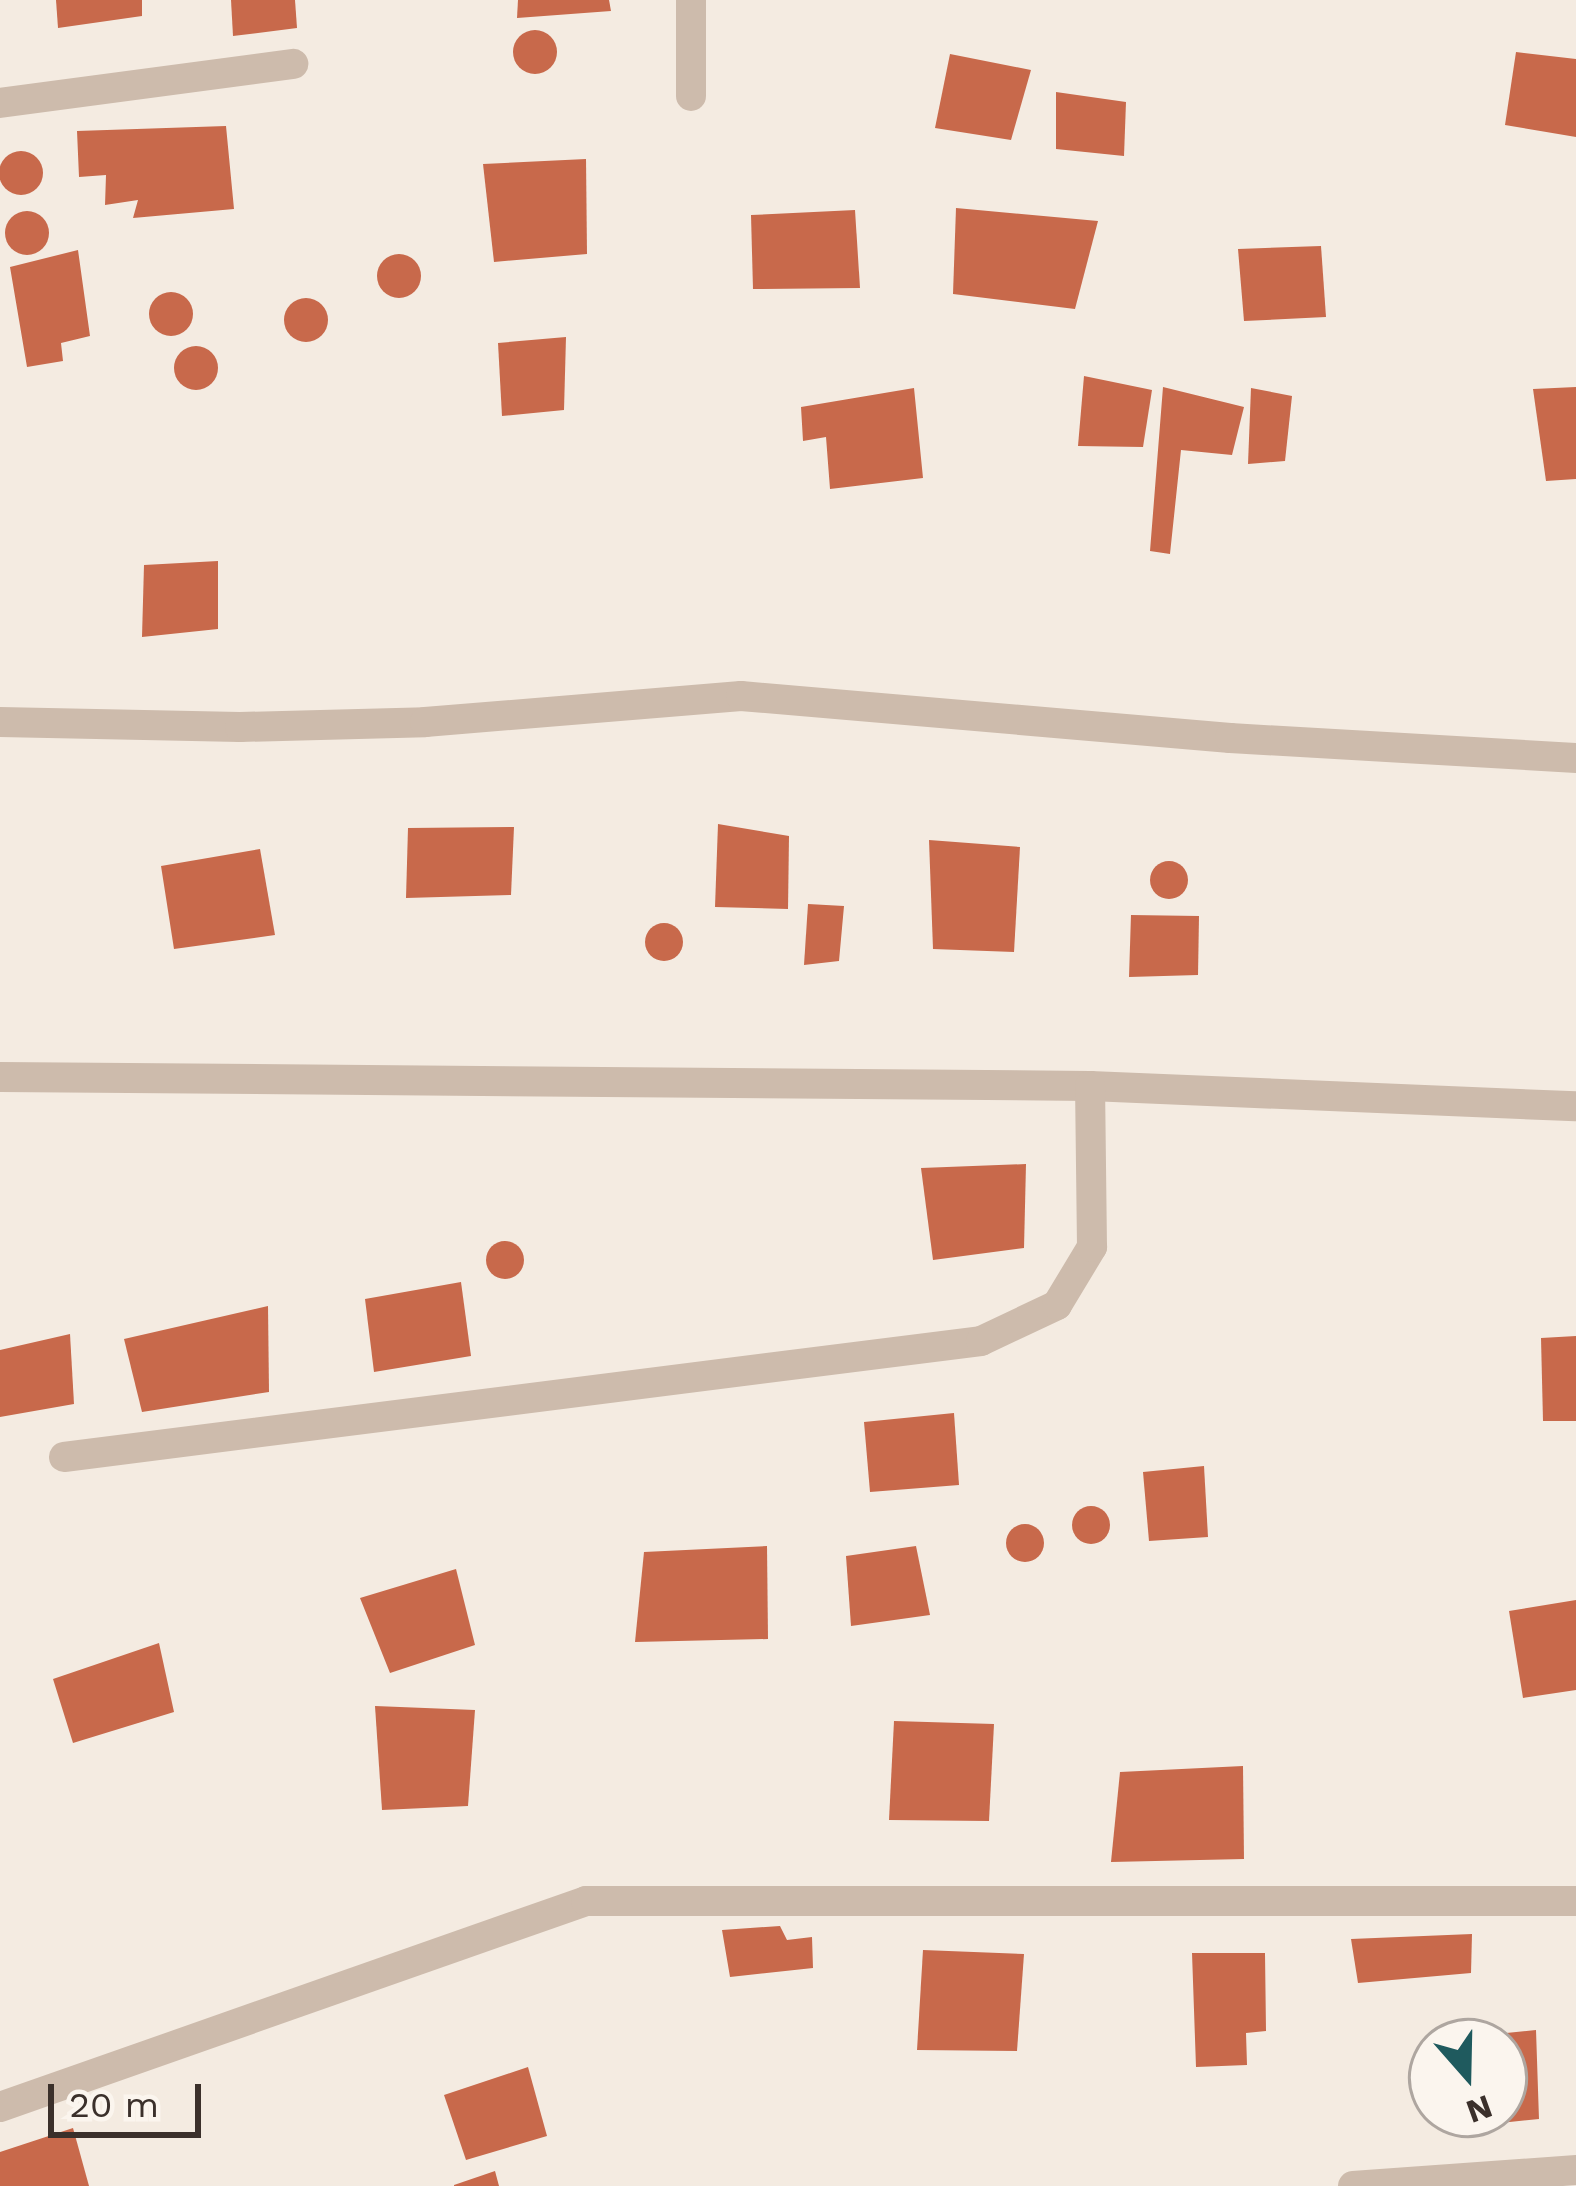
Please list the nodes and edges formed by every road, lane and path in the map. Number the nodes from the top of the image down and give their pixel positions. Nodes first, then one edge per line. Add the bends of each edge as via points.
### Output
1 (691, 0) edge
2 (293, 64) dead end
3 (691, 96) dead end
4 (0, 103) edge
5 (0, 722) edge
6 (1576, 758) edge
7 (0, 1077) edge
8 (1090, 1086) junction
9 (1576, 1106) edge
10 (64, 1457) dead end
11 (1576, 1901) edge
12 (0, 2108) edge
13 (1576, 2170) edge
14 (1353, 2186) edge

1 - 3 street
2 - 4 street
5 - 6 street via 424,722 741,697
7 - 8 street
8 - 9 street
8 - 10 street via 1092,1247 1057,1305 981,1341
11 - 12 street via 586,1901
13 - 14 street

